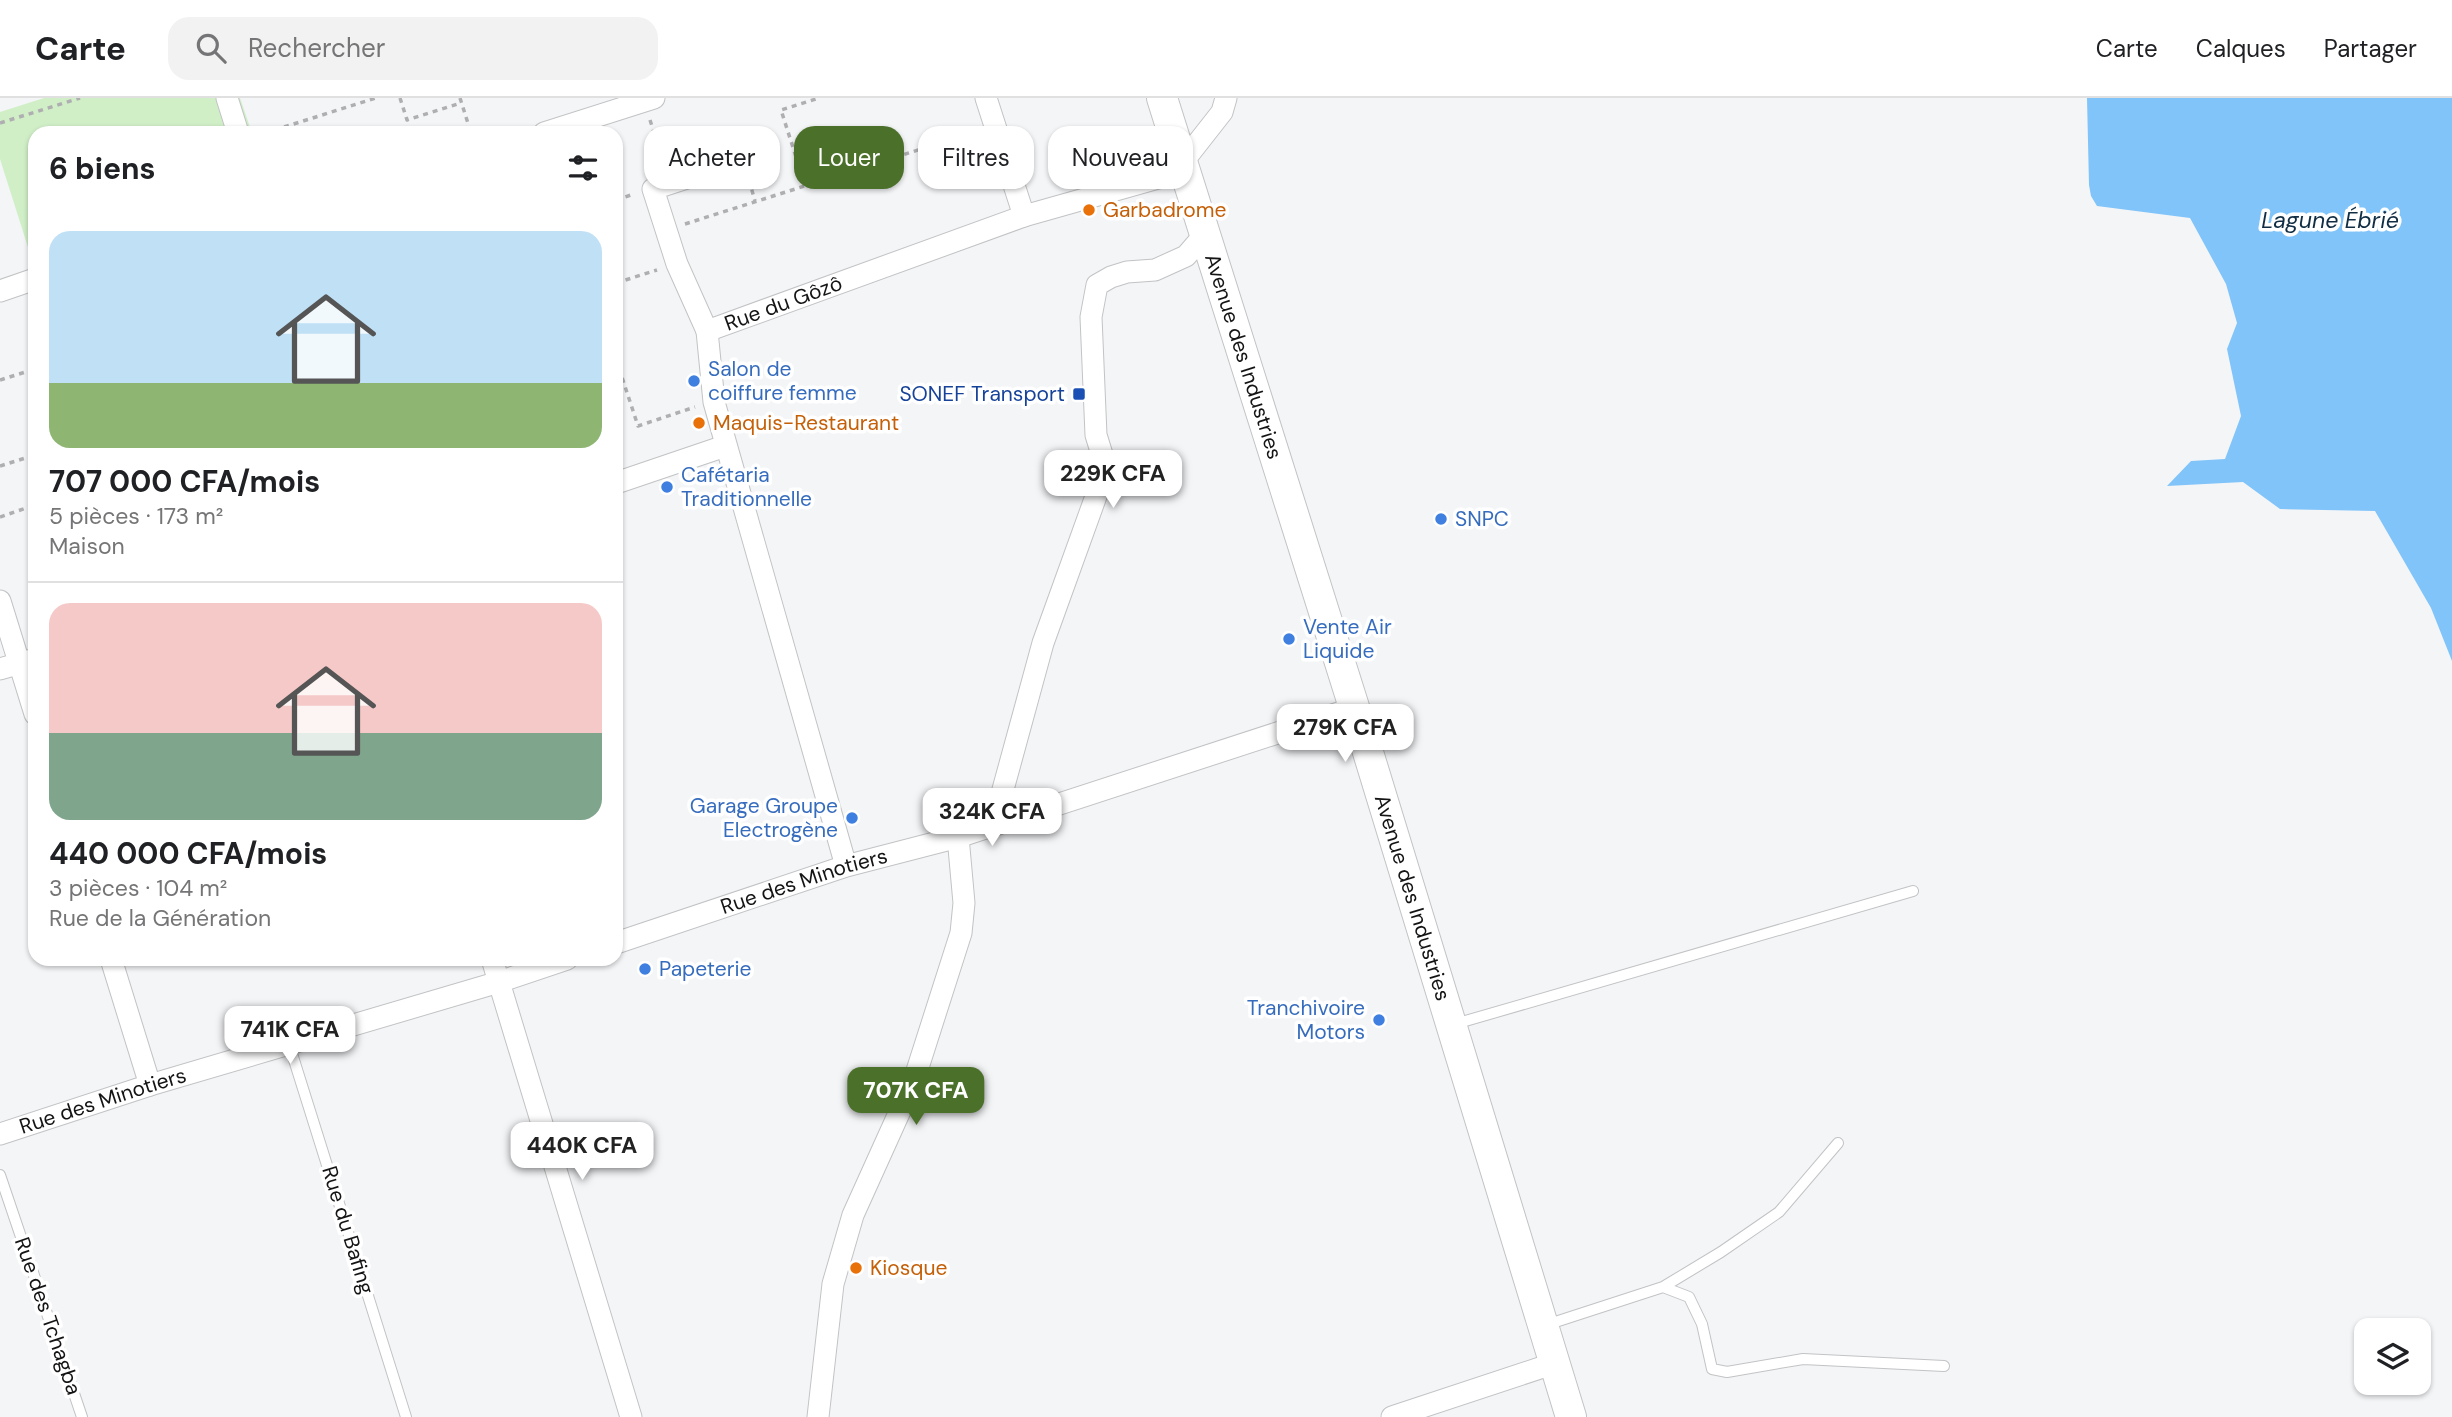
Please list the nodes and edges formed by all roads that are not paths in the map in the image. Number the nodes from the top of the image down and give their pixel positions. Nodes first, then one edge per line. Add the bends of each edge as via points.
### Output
1 (227, 98) edge
2 (986, 98) edge
3 (1162, 98) edge
4 (1226, 98) edge
5 (649, 100) edge
6 (236, 126) edge
7 (566, 126) edge
8 (1171, 126) edge
9 (1193, 149) edge
10 (653, 189) edge
11 (1120, 189) edge
12 (1190, 189) edge
13 (1024, 216) junction
14 (1205, 234) junction
15 (28, 281) edge
16 (0, 291) edge
17 (707, 331) junction
18 (725, 446) junction
19 (623, 481) edge
20 (0, 601) edge
21 (18, 664) edge
22 (28, 693) edge
23 (1354, 708) junction
24 (993, 826) junction
25 (958, 837) junction
26 (846, 866) junction
27 (1913, 891) dead end
28 (623, 941) edge
29 (113, 966) edge
30 (494, 966) edge
31 (546, 966) edge
32 (499, 982) junction
33 (1452, 1025) junction
34 (289, 1044) junction
35 (150, 1085) junction
36 (0, 1134) edge
37 (1838, 1143) dead end
38 (0, 1175) edge
39 (1662, 1287) junction
40 (1544, 1326) junction
41 (1555, 1363) junction
42 (1944, 1366) dead end
43 (82, 1417) edge
44 (406, 1417) edge
45 (631, 1417) edge
46 (818, 1417) edge
47 (1392, 1417) edge
48 (1571, 1417) edge

1 - 6 street
2 - 13 street
3 - 8 street, Avenue des Industries
4 - 9 street via 1222,112
5 - 7 street
10 - 17 street via 677,264
11 - 13 street, Rue du Gôzô
12 - 14 street, Avenue des Industries
13 - 17 street, Rue du Gôzô
14 - 23 street, Avenue des Industries
14 - 24 street via 1186,256 1155,270 1127,272 1097,285 1091,317 1096,435 1104,474 1044,643
15 - 16 street
17 - 18 street, Rue du Gôzô via 713,402
18 - 19 street
18 - 26 street, Rue du Gôzô
20 - 21 street
21 - 22 street
23 - 24 street, Rue des Minotiers
23 - 33 street, Avenue des Industries
24 - 25 street, Rue des Minotiers
25 - 26 street, Rue des Minotiers
25 - 46 street via 964,903 961,933 914,1080 853,1215 834,1284
26 - 28 street, Rue des Minotiers
27 - 33 lane
29 - 35 street
30 - 32 street
31 - 32 street, Rue des Minotiers
32 - 34 street, Rue des Minotiers
32 - 45 street
33 - 40 street, Avenue des Industries
34 - 35 street, Rue des Minotiers
34 - 44 lane, Rue du Bafing
35 - 36 street, Rue des Minotiers
37 - 39 lane via 1779,1212
38 - 43 lane, Rue des Tchagba
39 - 40 lane
39 - 42 lane via 1689,1297 1702,1324 1712,1369 1727,1372 1803,1359
40 - 41 street, Avenue des Industries
41 - 47 street
41 - 48 street, Avenue des Industries

